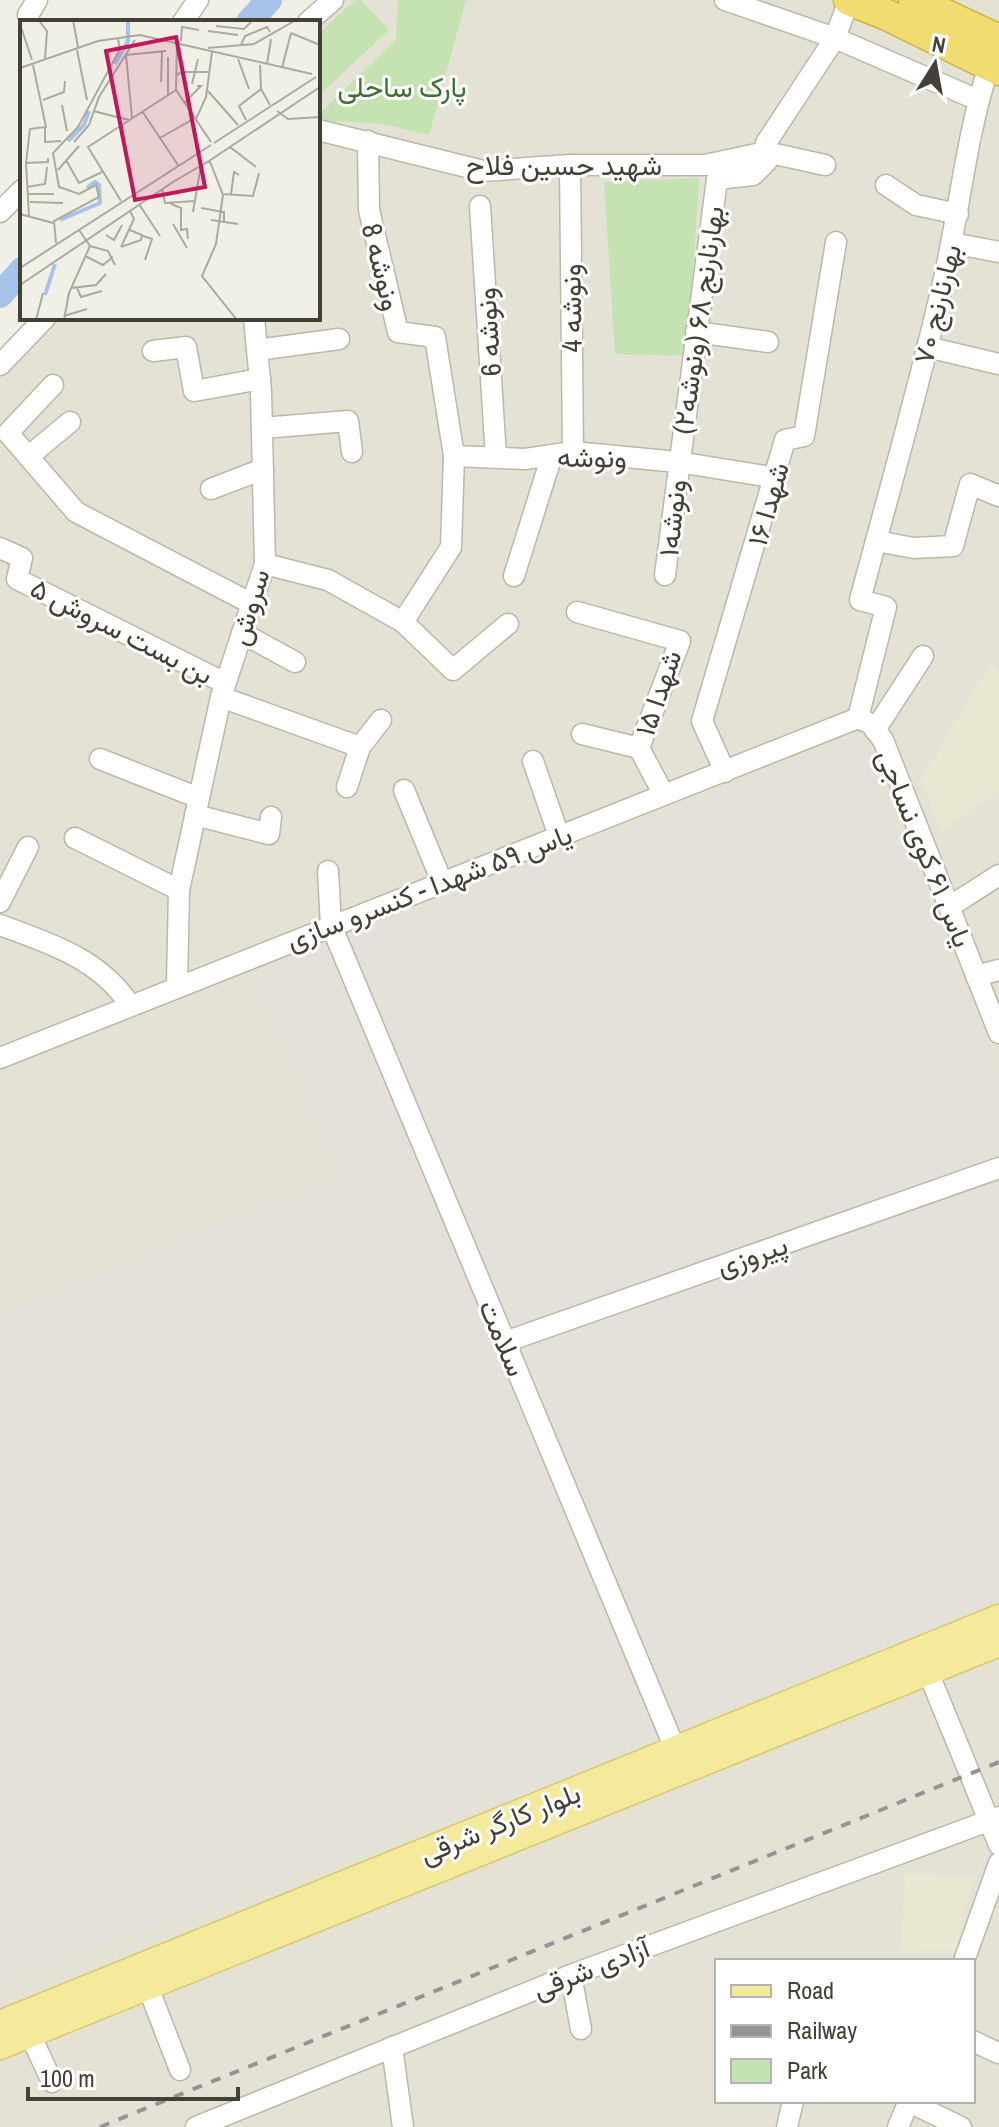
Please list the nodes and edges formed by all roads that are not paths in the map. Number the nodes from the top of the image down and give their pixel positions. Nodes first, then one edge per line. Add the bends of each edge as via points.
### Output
1 (198, 0) edge
2 (333, 0) edge
3 (849, 0) edge
4 (914, 0) edge
5 (729, 1) edge
6 (184, 20) edge
7 (310, 20) edge
8 (835, 38) junction
9 (996, 59) edge
10 (978, 100) junction
11 (320, 130) edge
12 (368, 141) junction
13 (766, 152) junction
14 (570, 165) junction
15 (825, 165) dead end
16 (886, 185) dead end
17 (20, 192) edge
18 (480, 206) dead end
19 (0, 212) edge
20 (958, 214) junction
21 (836, 242) dead end
22 (952, 243) junction
23 (999, 252) edge
24 (43, 320) edge
25 (254, 320) edge
26 (696, 332) junction
27 (339, 339) dead end
28 (768, 342) dead end
29 (927, 347) junction
30 (257, 350) junction
31 (153, 351) dead end
32 (999, 364) edge
33 (0, 365) edge
34 (260, 379) junction
35 (53, 385) dead end
36 (70, 422) dead end
37 (262, 428) junction
38 (352, 452) dead end
39 (573, 452) junction
40 (552, 455) junction
41 (29, 456) junction
42 (454, 456) junction
43 (496, 457) junction
44 (678, 462) junction
45 (263, 469) junction
46 (777, 478) junction
47 (211, 489) dead end
48 (998, 491) edge
49 (876, 541) junction
50 (0, 548) edge
51 (265, 564) junction
52 (665, 575) dead end
53 (514, 576) dead end
54 (252, 604) junction
55 (577, 612) dead end
56 (403, 622) junction
57 (508, 624) dead end
58 (242, 633) junction
59 (923, 656) dead end
60 (295, 662) dead end
61 (223, 690) junction
62 (858, 718) junction
63 (381, 720) dead end
64 (875, 730) junction
65 (582, 734) dead end
66 (360, 747) junction
67 (639, 748) junction
68 (100, 759) dead end
69 (533, 761) dead end
70 (725, 772) junction
71 (347, 787) dead end
72 (404, 790) dead end
73 (664, 795) junction
74 (197, 806) junction
75 (271, 817) dead end
76 (559, 836) junction
77 (75, 838) dead end
78 (28, 847) dead end
79 (328, 871) dead end
80 (999, 875) edge
81 (442, 882) junction
82 (179, 890) junction
83 (0, 902) edge
84 (949, 907) junction
85 (0, 925) edge
86 (331, 925) junction
87 (999, 970) edge
88 (976, 976) junction
89 (177, 986) junction
90 (129, 1004) junction
91 (994, 1007) edge
92 (999, 1033) edge
93 (0, 1058) edge
94 (999, 1168) edge
95 (505, 1342) junction
96 (999, 1618) edge
97 (999, 1643) edge
98 (928, 1672) junction
99 (676, 1751) junction
100 (996, 1820) edge
101 (999, 1845) edge
102 (999, 1863) edge
103 (294, 1917) junction
104 (965, 1959) edge
105 (571, 1975) junction
106 (148, 1987) junction
107 (0, 2024) edge
108 (581, 2029) dead end
109 (30, 2034) junction
110 (975, 2042) edge
111 (0, 2046) edge
112 (392, 2047) junction
113 (998, 2053) edge
114 (180, 2070) dead end
115 (52, 2082) dead end
116 (793, 2103) edge
117 (908, 2103) edge
118 (913, 2103) edge
119 (196, 2127) edge
120 (403, 2127) edge
121 (787, 2127) edge
122 (898, 2127) edge
123 (961, 2127) edge

1 - 6 street
2 - 7 street
3 - 8 street, بهارنارنج ۶۸ (ونوشه۲)
3 - 9 highway
4 - 9 highway
5 - 8 street
8 - 10 street
8 - 13 street, بهارنارنج ۶۸ (ونوشه۲) via 766,143
9 - 10 street, بهارنارنج ۷۰
10 - 20 street, بهارنارنج ۷۰
11 - 12 street, شهید حسین فلاح
12 - 14 street, شهید حسین فلاح via 483,171
12 - 42 street, ونوشه 8 via 369,210 398,332 435,337
13 - 14 street, شهید حسین فلاح via 705,165
13 - 15 street
13 - 26 street, بهارنارنج ۶۸ (ونوشه۲) via 767,161 753,175 717,179
14 - 39 street, ونوشه 4
16 - 20 street via 916,205
17 - 19 street
18 - 43 street, ونوشه 6
20 - 22 street, بهارنارنج ۷۰
21 - 46 street, شهدا ۱۶ via 804,436 785,440
22 - 23 street
22 - 29 street, بهارنارنج ۷۰
24 - 33 street
25 - 30 street, سروش
26 - 28 street
26 - 44 street, بهارنارنج ۶۸ (ونوشه۲)
27 - 30 street
29 - 32 street
29 - 49 street, بهارنارنج ۷۰
30 - 34 street, سروش
31 - 34 street via 186,347 194,391
34 - 37 street, سروش
35 - 41 street via 8,433
36 - 41 street
37 - 38 street via 348,421
37 - 45 street, سروش
39 - 40 street, ونوشه
39 - 44 street, ونوشه
40 - 43 street, ونوشه
40 - 53 street
41 - 54 street via 76,512
42 - 43 street, ونوشه
42 - 56 street via 451,547
44 - 46 street, ونوشه
44 - 52 street, ونوشه۱
45 - 47 street
45 - 51 street, سروش
46 - 70 street, شهدا ۱۶ via 702,721
48 - 49 street via 970,484 953,546 914,548
49 - 62 street, بهارنارنج ۷۰ via 860,600 886,607
50 - 61 street, بن بست سروش ۵ via 22,558 17,579
51 - 54 street, سروش
51 - 56 street via 328,580
54 - 58 street, سروش
55 - 67 street, شهدا ۱۵ via 680,641
56 - 57 street via 453,670
58 - 60 street
58 - 61 street, سروش
59 - 64 street
61 - 66 street
61 - 74 street, سروش
62 - 64 street, یاس ۶۱ کوی نساجی
62 - 70 street, یاس ۵۹ شهدا - کنسرو سازی
63 - 66 street
64 - 84 street, یاس ۶۱ کوی نساجی
65 - 67 street
66 - 71 street
67 - 73 street, شهدا ۱۵
68 - 74 street
69 - 76 street
70 - 73 street, یاس ۵۹ شهدا - کنسرو سازی
72 - 81 street
73 - 76 street, یاس ۵۹ شهدا - کنسرو سازی
74 - 75 street via 269,834
74 - 82 street, سروش
76 - 81 street, یاس ۵۹ شهدا - کنسرو سازی
77 - 82 street
78 - 83 street
79 - 86 street, سلامت
80 - 84 street
81 - 86 street, یاس ۵۹ شهدا - کنسرو سازی
82 - 89 street, سروش
84 - 88 street, یاس ۶۱ کوی نساجی
85 - 90 street via 93,964
86 - 89 street, یاس ۵۹ شهدا - کنسرو سازی
86 - 95 street, سلامت
87 - 88 street
88 - 91 street, یاس ۶۱ کوی نساجی
89 - 90 street, یاس ۵۹ شهدا - کنسرو سازی
90 - 93 street, یاس ۵۹ شهدا - کنسرو سازی
91 - 92 street, یاس ۶۱ کوی نساجی
94 - 95 street, پیروزی
95 - 99 street, سلامت
96 - 99 main road, بلوار کارگر شرقی
97 - 98 main road, بلوار کارگر شرقی
98 - 100 street
98 - 103 main road, بلوار کارگر شرقی
99 - 103 main road, بلوار کارگر شرقی
100 - 101 street
100 - 105 street, آزادی شرقی
102 - 104 street
103 - 106 main road, بلوار کارگر شرقی
103 - 107 main road, بلوار کارگر شرقی
105 - 108 street
105 - 112 street, آزادی شرقی
106 - 109 main road, بلوار کارگر شرقی
106 - 114 street
109 - 111 main road, بلوار کارگر شرقی
109 - 115 street
110 - 113 street
112 - 119 street, آزادی شرقی
112 - 120 street
116 - 121 street
117 - 122 street
118 - 123 street

